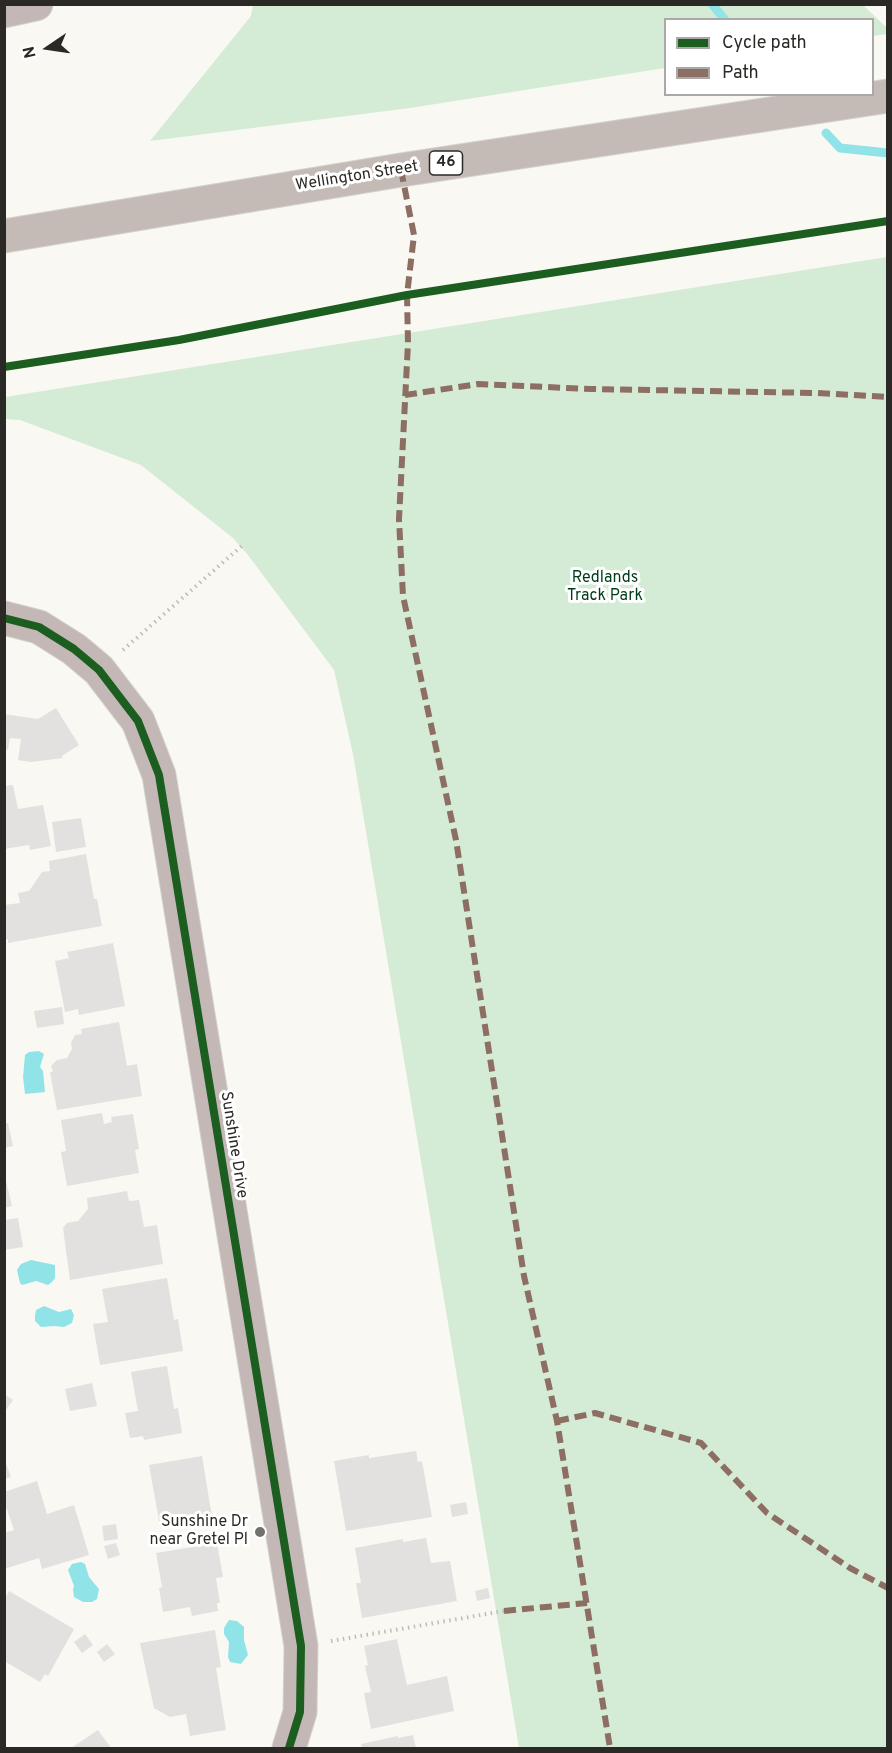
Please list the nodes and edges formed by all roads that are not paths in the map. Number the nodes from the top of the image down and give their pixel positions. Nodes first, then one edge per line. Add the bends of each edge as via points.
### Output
1 (36, 4) edge
2 (4, 10) edge
3 (888, 96) edge
4 (4, 236) edge
5 (4, 618) edge
6 (289, 1749) edge

1 - 2 street
3 - 4 main road, Wellington Street / 46 via 401,170
5 - 6 street, Sunshine Drive via 39,627 99,670 138,721 159,775 301,1646 300,1712

